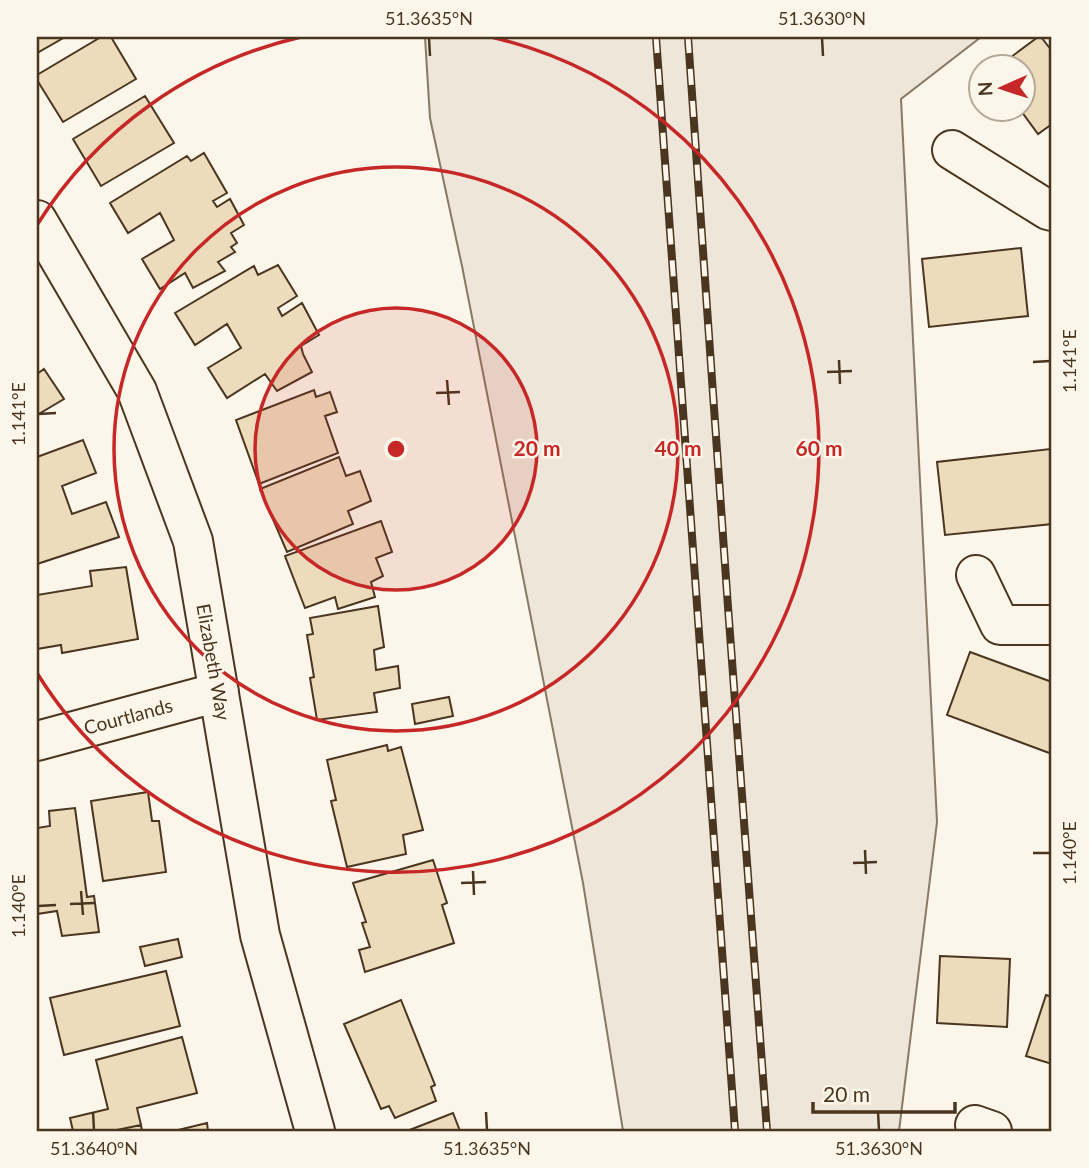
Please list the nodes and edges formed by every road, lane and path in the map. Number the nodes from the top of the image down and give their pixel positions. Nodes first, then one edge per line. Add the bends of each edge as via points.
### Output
1 (952, 150) dead end
2 (1052, 211) edge
3 (37, 220) edge
4 (976, 575) dead end
5 (1052, 625) edge
6 (219, 692) junction
7 (37, 741) edge
8 (315, 1131) edge

1 - 2 street
3 - 6 street, Elizabeth Way via 137,391 193,541
4 - 5 street via 1000,625
6 - 7 street, Courtlands
6 - 8 street, Elizabeth Way via 260,935

